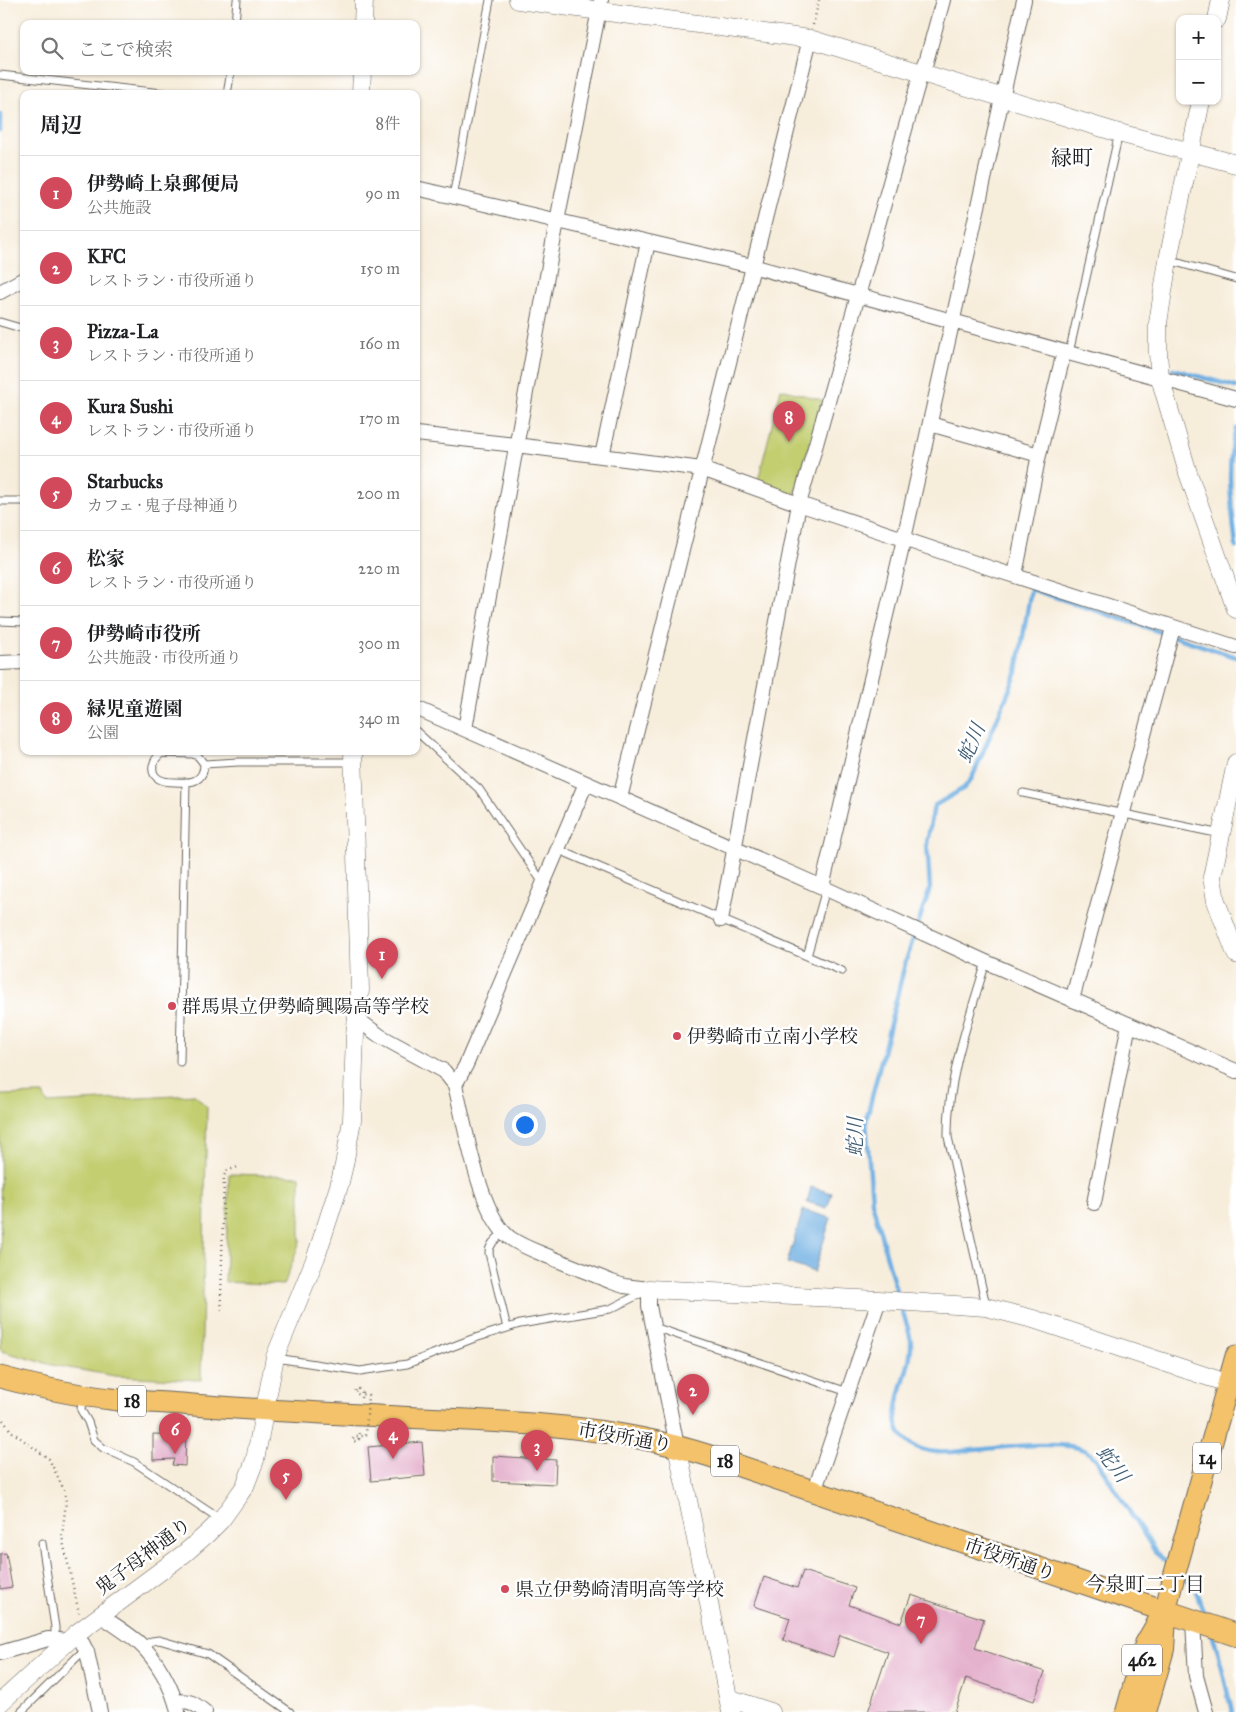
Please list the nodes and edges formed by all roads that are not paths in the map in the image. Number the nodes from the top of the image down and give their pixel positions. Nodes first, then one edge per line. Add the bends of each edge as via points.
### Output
1 (237, 0) edge
2 (364, 0) edge
3 (490, 0) edge
4 (518, 0) edge
5 (942, 0) edge
6 (1024, 0) edge
7 (1221, 0) edge
8 (600, 6) edge
9 (1218, 15) edge
10 (235, 20) edge
11 (363, 20) edge
12 (810, 39) junction
13 (921, 73) junction
14 (0, 75) edge
15 (230, 75) edge
16 (362, 75) edge
17 (111, 90) edge
18 (228, 90) edge
19 (361, 90) edge
20 (1002, 97) junction
21 (1200, 105) edge
22 (1119, 133) junction
23 (1191, 153) junction
24 (1236, 164) edge
25 (420, 189) edge
26 (454, 197) junction
27 (557, 221) junction
28 (648, 242) junction
29 (1168, 260) junction
30 (752, 266) junction
31 (1236, 279) edge
32 (20, 281) edge
33 (0, 292) edge
34 (858, 295) junction
35 (953, 321) junction
36 (0, 322) edge
37 (20, 328) edge
38 (1066, 352) junction
39 (1160, 378) junction
40 (1236, 399) edge
41 (930, 424) junction
42 (420, 434) edge
43 (516, 445) junction
44 (1039, 455) junction
45 (602, 456) junction
46 (702, 469) junction
47 (0, 501) edge
48 (20, 501) edge
49 (799, 504) junction
50 (904, 539) junction
51 (1016, 575) junction
52 (1236, 609) edge
53 (0, 622) edge
54 (20, 622) edge
55 (1173, 628) junction
56 (1236, 647) edge
57 (0, 662) edge
58 (20, 662) edge
59 (420, 710) edge
60 (465, 729) junction
61 (420, 735) edge
62 (160, 755) edge
63 (195, 755) edge
64 (353, 757) edge
65 (1236, 763) edge
66 (204, 764) junction
67 (186, 782) junction
68 (586, 784) junction
69 (1023, 793) dead end
70 (620, 798) junction
71 (1122, 814) junction
72 (1221, 834) junction
73 (557, 849) junction
74 (734, 849) junction
75 (543, 883) junction
76 (824, 888) junction
77 (721, 920) junction
78 (1236, 954) edge
79 (807, 956) junction
80 (986, 962) junction
81 (842, 971) dead end
82 (1072, 1000) junction
83 (357, 1019) junction
84 (1129, 1024) junction
85 (180, 1062) dead end
86 (1236, 1071) edge
87 (455, 1086) junction
88 (1094, 1203) dead end
89 (504, 1232) junction
90 (650, 1289) junction
91 (884, 1300) junction
92 (986, 1308) junction
93 (508, 1328) junction
94 (653, 1329) junction
95 (1236, 1356) edge
96 (275, 1357) junction
97 (0, 1377) edge
98 (1232, 1384) edge
99 (848, 1392) junction
100 (82, 1396) junction
101 (265, 1411) junction
102 (677, 1446) junction
103 (814, 1492) junction
104 (221, 1520) junction
105 (42, 1543) dead end
106 (1165, 1611) junction
107 (100, 1615) junction
108 (1195, 1622) junction
109 (70, 1633) junction
110 (1228, 1633) edge
111 (142, 1646) junction
112 (86, 1652) junction
113 (0, 1654) edge
114 (0, 1703) edge
115 (730, 1705) edge
116 (177, 1707) edge
117 (21, 1712) edge
118 (100, 1712) edge
119 (205, 1712) edge
120 (290, 1712) edge
121 (771, 1712) edge
122 (1127, 1712) edge
123 (1145, 1712) edge
124 (1206, 1712) edge

1 - 10 lane
2 - 11 street
3 - 26 lane
4 - 8 street
5 - 13 street
6 - 20 street
7 - 9 street
8 - 12 street
8 - 27 street
12 - 13 street
12 - 30 street
13 - 20 street
13 - 34 street
14 - 17 lane
15 - 18 lane
16 - 19 street
20 - 22 street
20 - 35 street
21 - 23 street
22 - 23 street
22 - 38 lane
23 - 24 street
23 - 29 street
25 - 26 street
26 - 27 street
27 - 28 street
27 - 43 street
28 - 30 street
28 - 45 street
29 - 31 lane
29 - 39 street via 1158,323
30 - 34 street
30 - 46 street
32 - 33 street
34 - 35 street
34 - 49 street
35 - 38 street
35 - 41 street
36 - 37 lane
38 - 39 street
38 - 44 street
39 - 40 street
39 - 52 street via 1188,473
41 - 44 street
41 - 50 street
42 - 43 street
43 - 45 street
43 - 60 street
44 - 51 street
45 - 46 street
46 - 49 street
46 - 70 street
47 - 48 lane
49 - 50 street
49 - 74 street
50 - 51 street
50 - 76 street
51 - 55 street
53 - 54 lane
55 - 56 street
55 - 71 street
57 - 58 street
59 - 60 street
60 - 68 street
61 - 75 lane via 479,789
62 - 67 lane via 153,763 154,772 160,779
63 - 66 lane
64 - 66 lane
64 - 83 street, 鬼子母神通り via 360,990
65 - 72 street
66 - 67 lane via 199,778
67 - 85 lane
68 - 70 street
68 - 73 street
69 - 71 lane
70 - 74 street
71 - 72 lane
71 - 82 street
72 - 78 street via 1212,877 1216,900
73 - 75 street
73 - 77 lane
74 - 76 street
74 - 77 street
75 - 87 street
76 - 79 lane
76 - 80 street
77 - 79 lane
79 - 81 lane
80 - 82 street
80 - 92 lane via 960,1051 947,1117 948,1137
82 - 84 street
83 - 87 street via 380,1036 444,1071
83 - 96 street, 鬼子母神通り via 352,1120 344,1165 316,1257
84 - 86 street
84 - 88 street
87 - 89 street via 486,1202 492,1217
89 - 90 street via 524,1246 612,1282
89 - 93 lane via 489,1248 489,1253
90 - 91 street
90 - 93 lane via 610,1309
90 - 94 street
91 - 92 street
91 - 99 street
92 - 98 street via 1033,1319
93 - 96 lane via 407,1364 360,1371
94 - 99 lane
94 - 102 street
95 - 98 main road, 14
96 - 101 street, 鬼子母神通り
97 - 100 main road, 市役所通り / 18
98 - 106 main road, 14
99 - 103 street
100 - 101 main road, 市役所通り / 18
100 - 104 lane via 81,1410 94,1440 103,1448 134,1462
101 - 102 main road, 市役所通り / 18 via 549,1424
101 - 104 street, 鬼子母神通り via 260,1444 251,1472
102 - 103 main road, 市役所通り / 18
102 - 115 street
103 - 106 main road, 市役所通り / 18
104 - 107 street, 鬼子母神通り via 192,1548
105 - 109 lane via 55,1627
106 - 108 highway
106 - 122 highway, 462 via 1146,1644
106 - 123 highway, 462 via 1163,1649
107 - 109 street, 鬼子母神通り
107 - 111 street
108 - 110 highway
108 - 124 street via 1196,1676
109 - 112 street
109 - 113 street
109 - 114 street, 鬼子母神通り
111 - 116 street via 166,1679
111 - 120 lane via 159,1640 208,1654
112 - 117 lane
112 - 118 street
115 - 121 street
116 - 119 street via 188,1701

